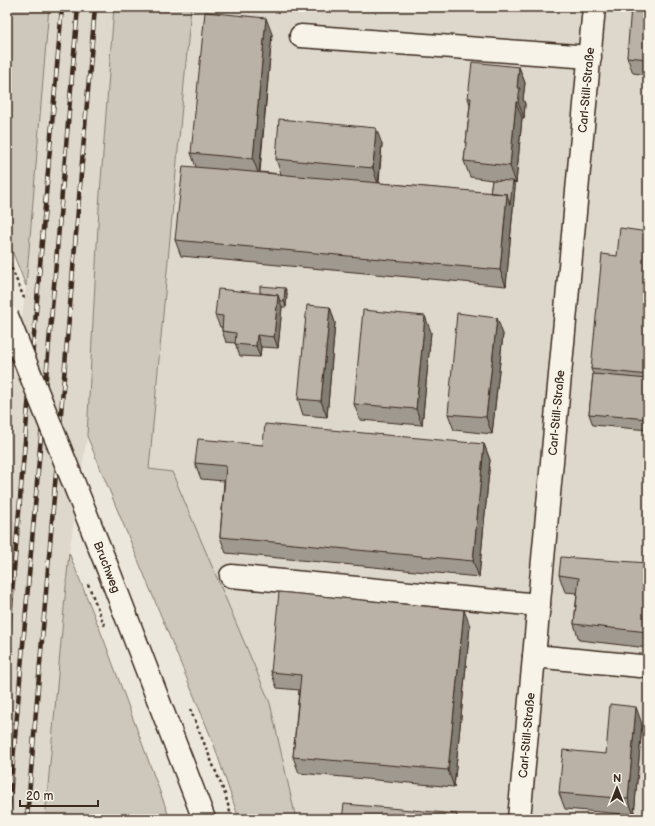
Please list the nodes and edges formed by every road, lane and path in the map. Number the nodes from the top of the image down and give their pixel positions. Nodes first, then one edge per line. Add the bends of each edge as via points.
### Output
1 (594, 7) edge
2 (300, 36) dead end
3 (590, 57) junction
4 (7, 316) edge
5 (231, 576) dead end
6 (539, 605) junction
7 (534, 656) junction
8 (640, 666) dead end
9 (204, 819) edge
10 (519, 819) edge

1 - 3 street, Carl-Still-Straße
2 - 3 street
3 - 6 street, Carl-Still-Straße
4 - 9 street, Bruchweg, bridge
5 - 6 street
6 - 7 street, Carl-Still-Straße
7 - 8 street
7 - 10 street, Carl-Still-Straße

